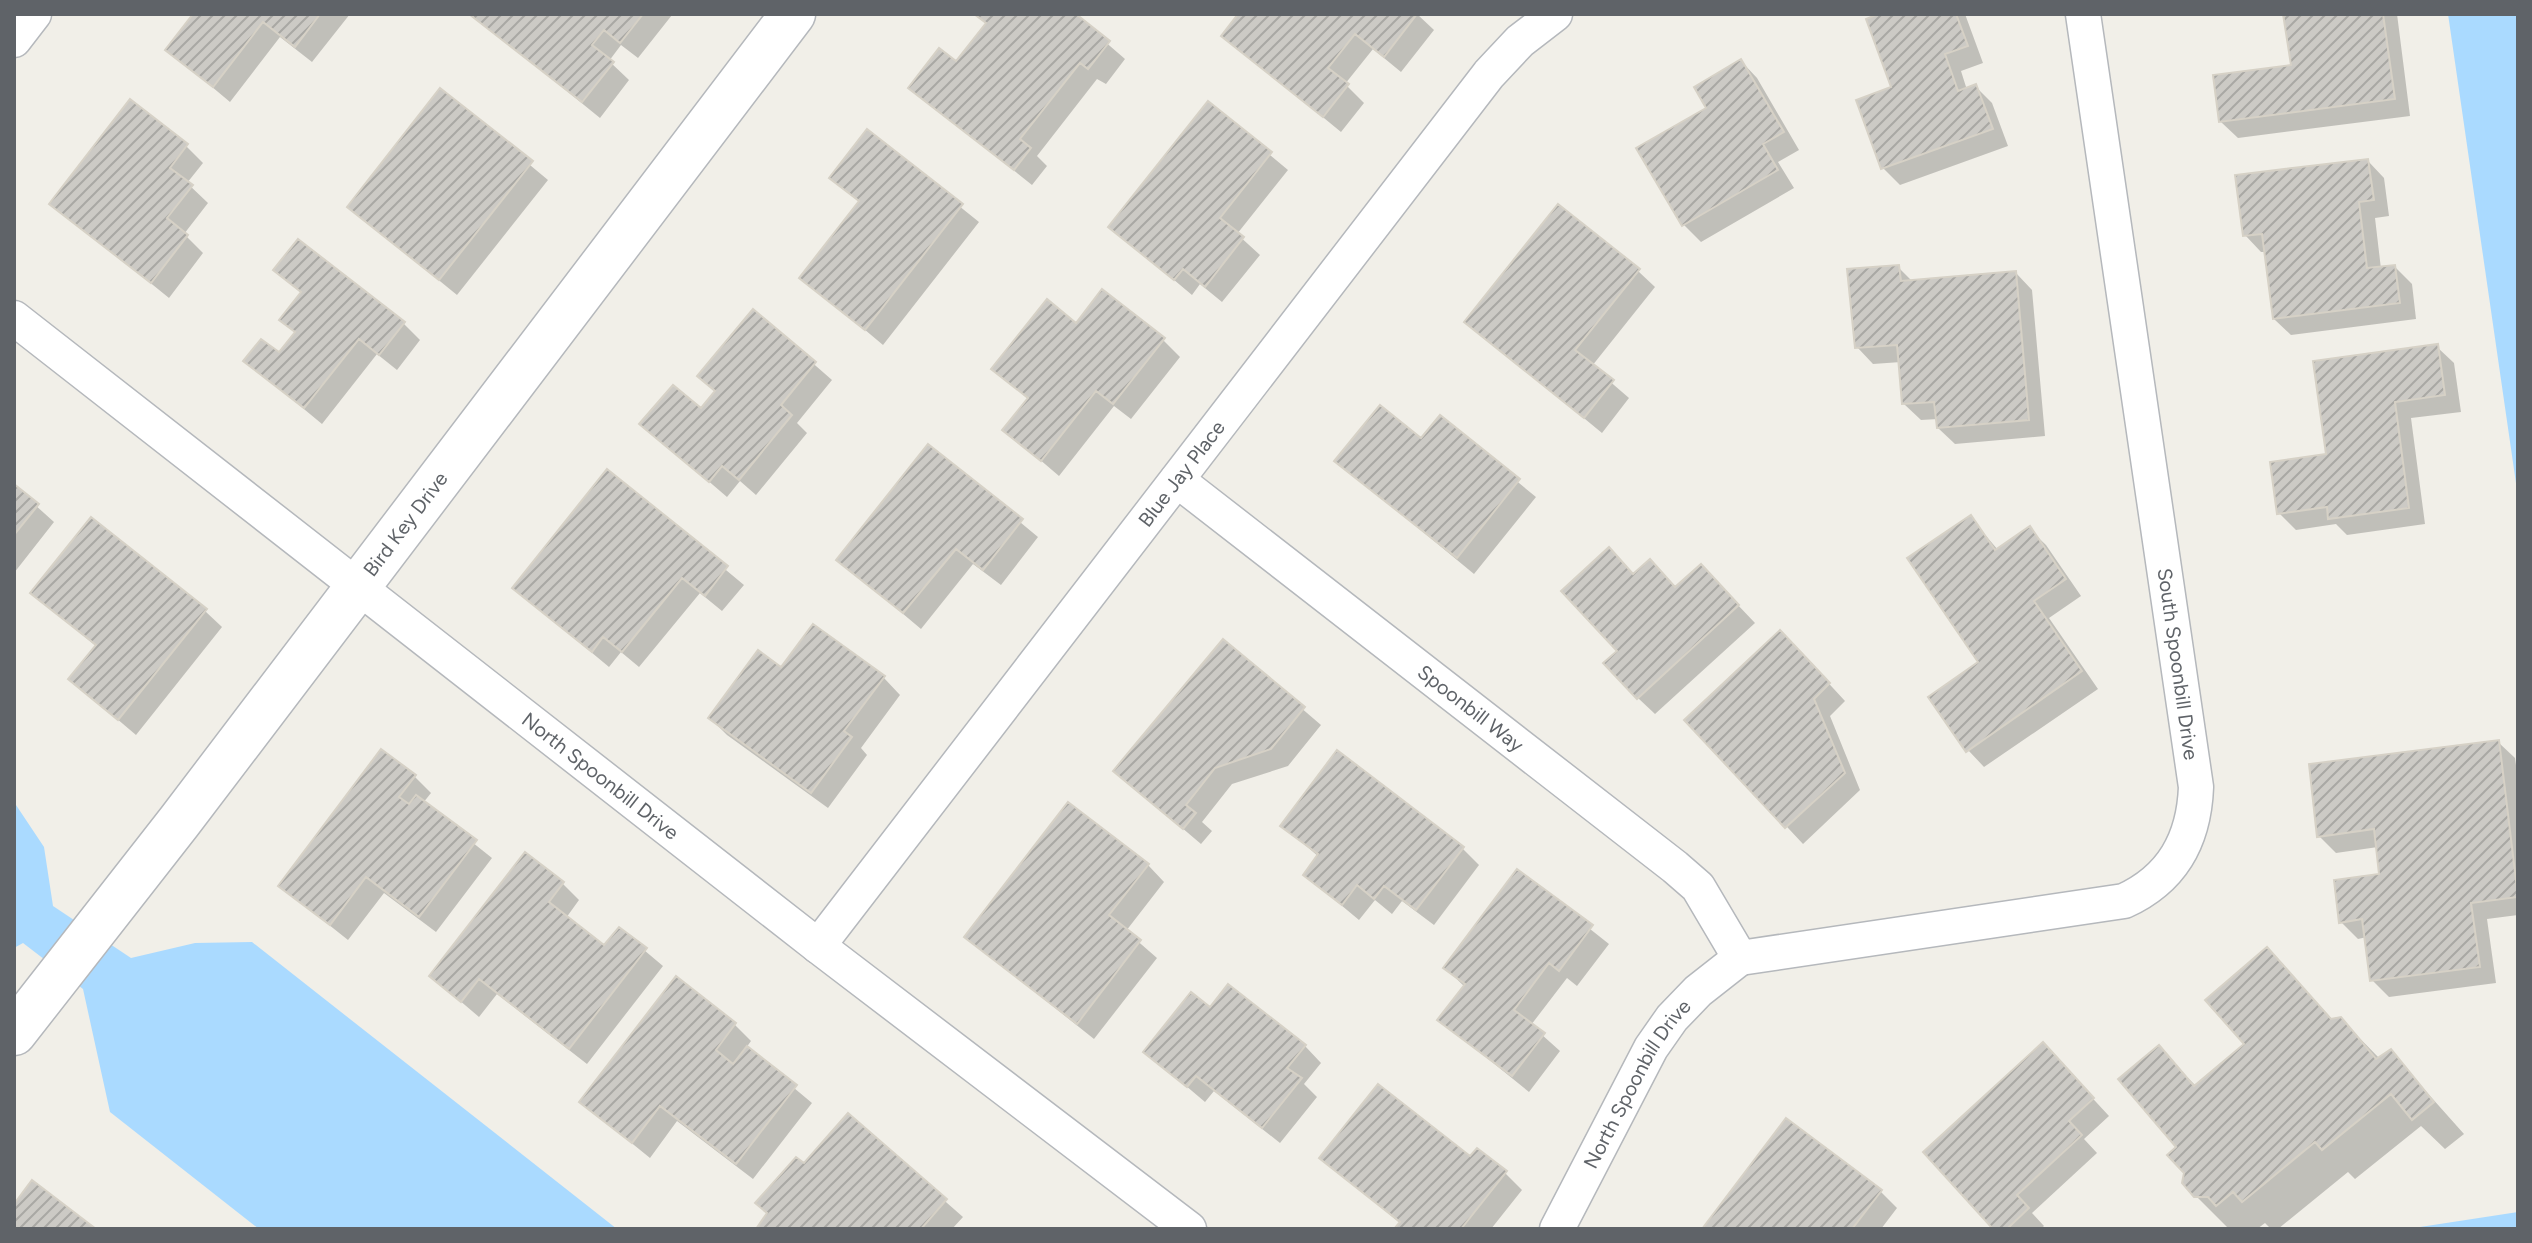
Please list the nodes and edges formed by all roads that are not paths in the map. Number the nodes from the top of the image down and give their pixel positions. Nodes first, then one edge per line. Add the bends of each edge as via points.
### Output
1 (34, 14) edge
2 (793, 14) edge
3 (1555, 14) edge
4 (2083, 14) edge
5 (14, 40) edge
6 (14, 318) edge
7 (1177, 480) junction
8 (358, 585) junction
9 (818, 946) junction
10 (1740, 958) junction
11 (14, 1033) edge
12 (1189, 1229) edge
13 (1557, 1229) edge

1 - 5 street
2 - 8 street, Bird Key Drive
3 - 7 street, Blue Jay Place via 1489,74
4 - 10 street, South Spoonbill Drive via 2196,787 2195,812 2183,850 2171,868 2124,901
6 - 8 street, North Spoonbill Drive
7 - 9 street, Blue Jay Place
7 - 10 street, Spoonbill Way via 1675,867 1698,887
8 - 9 street, North Spoonbill Drive
8 - 11 street, Bird Key Drive
9 - 12 street, North Spoonbill Drive
10 - 13 street, North Spoonbill Drive via 1698,991 1651,1048

